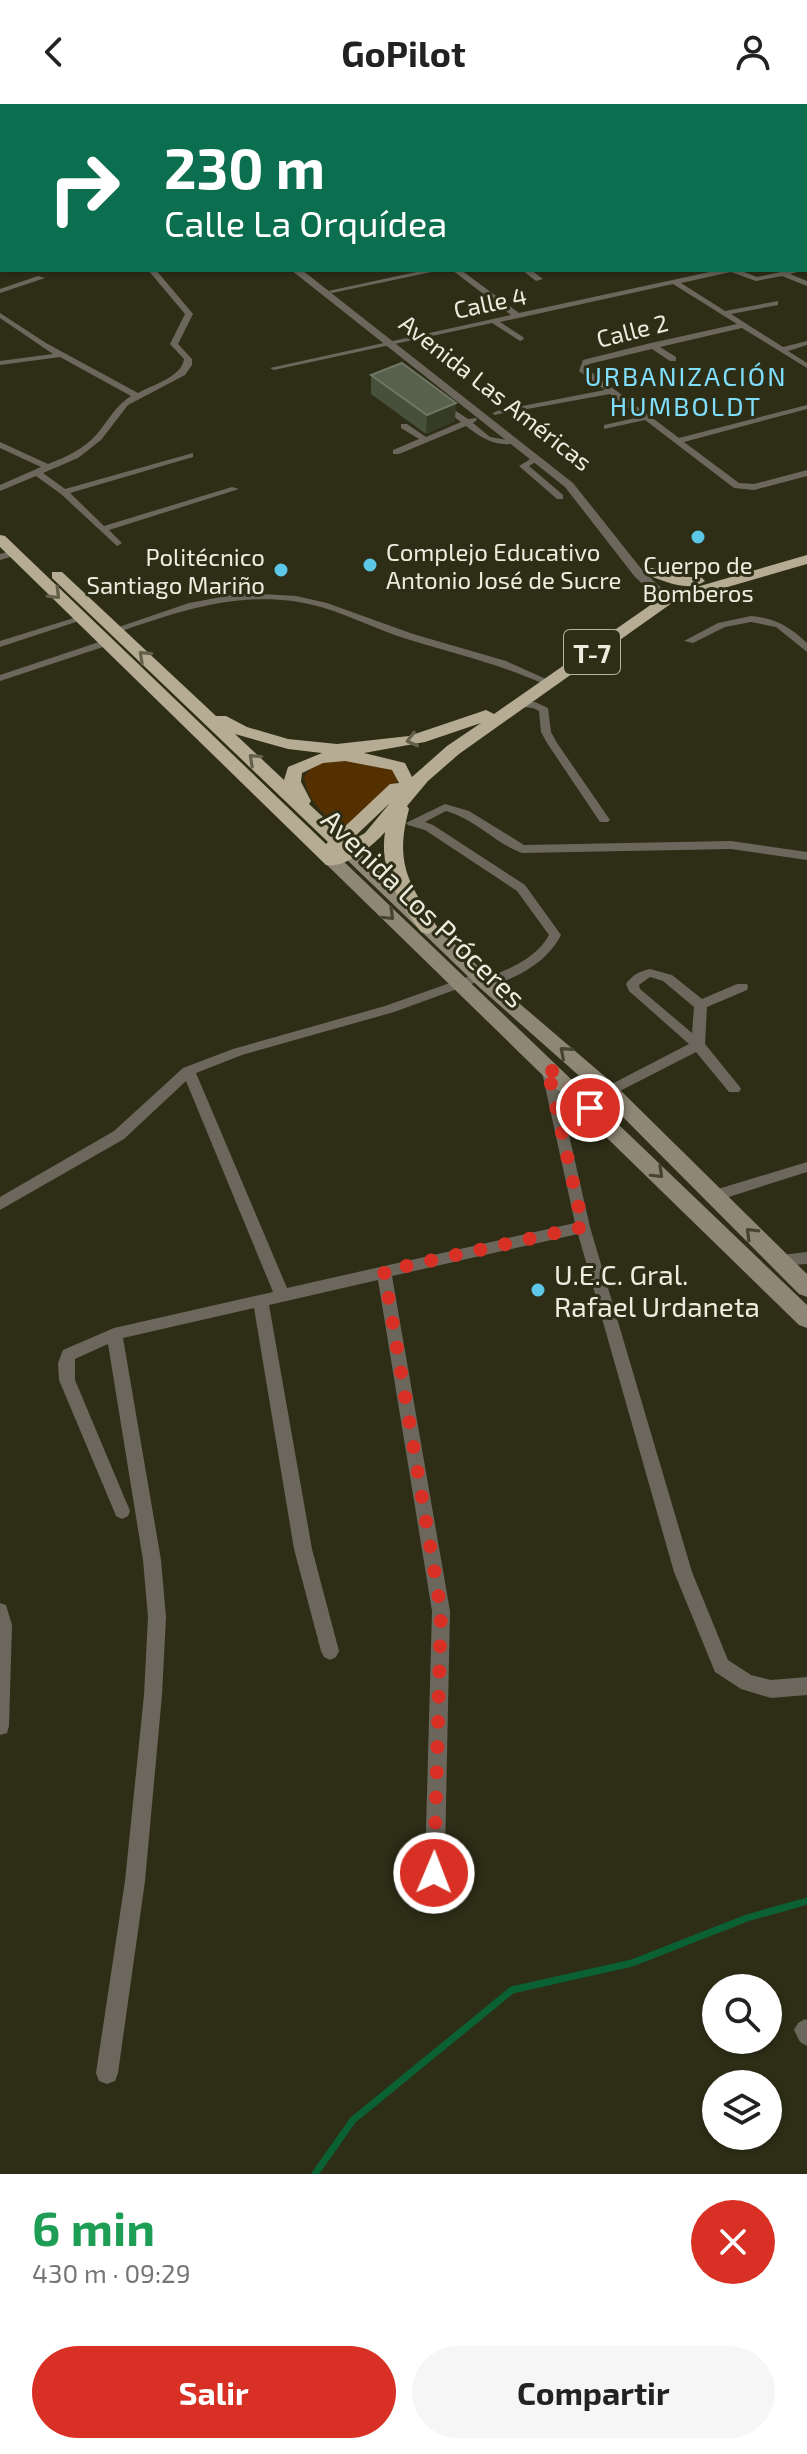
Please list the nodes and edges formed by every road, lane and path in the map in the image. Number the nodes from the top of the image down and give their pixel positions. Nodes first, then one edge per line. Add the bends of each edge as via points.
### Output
1 (154, 272) edge
2 (299, 272) edge
3 (309, 272) edge
4 (427, 272) edge
5 (459, 272) edge
6 (529, 272) edge
7 (722, 272) edge
8 (737, 272) edge
9 (792, 272) edge
10 (783, 274) junction
11 (41, 278) dead end
12 (539, 279) dead end
13 (675, 282) junction
14 (807, 284) edge
15 (0, 291) edge
16 (332, 291) junction
17 (587, 302) junction
18 (775, 303) dead end
19 (600, 311) dead end
20 (725, 313) junction
21 (0, 315) edge
22 (518, 316) junction
23 (495, 322) junction
24 (744, 325) junction
25 (520, 339) dead end
26 (807, 343) edge
27 (394, 344) junction
28 (651, 345) junction
29 (782, 350) junction
30 (61, 355) junction
31 (673, 359) dead end
32 (0, 363) edge
33 (807, 366) edge
34 (274, 368) dead end
35 (449, 391) junction
36 (609, 392) junction
37 (135, 395) junction
38 (807, 407) edge
39 (497, 413) junction
40 (483, 417) junction
41 (644, 418) junction
42 (466, 422) junction
43 (404, 426) dead end
44 (607, 427) dead end
45 (424, 439) junction
46 (677, 441) junction
47 (514, 442) junction
48 (0, 445) edge
49 (396, 452) dead end
50 (190, 455) dead end
51 (535, 460) junction
52 (49, 468) junction
53 (38, 473) junction
54 (807, 473) edge
55 (0, 488) edge
56 (235, 489) dead end
57 (64, 492) junction
58 (560, 497) dead end
59 (0, 522) edge
60 (103, 529) junction
61 (0, 539) edge
62 (117, 543) dead end
63 (807, 552) edge
64 (7, 555) edge
65 (807, 559) edge
66 (645, 573) junction
67 (697, 581) junction
68 (664, 595) junction
69 (80, 619) junction
70 (807, 631) edge
71 (795, 635) junction
72 (110, 637) junction
73 (689, 641) dead end
74 (0, 644) edge
75 (807, 649) edge
76 (0, 678) edge
77 (545, 680) junction
78 (518, 704) junction
79 (201, 709) junction
80 (486, 715) junction
81 (405, 788) junction
82 (306, 809) junction
83 (604, 820) dead end
84 (405, 823) junction
85 (337, 853) junction
86 (807, 856) edge
87 (428, 928) junction
88 (475, 982) junction
89 (742, 987) dead end
90 (701, 1005) junction
91 (698, 1045) junction
92 (547, 1066) junction
93 (188, 1071) junction
94 (734, 1089) dead end
95 (609, 1091) junction
96 (807, 1167) edge
97 (713, 1196) junction
98 (0, 1204) edge
99 (583, 1227) junction
100 (807, 1258) edge
101 (778, 1260) junction
102 (384, 1271) junction
103 (807, 1288) edge
104 (282, 1295) junction
105 (260, 1300) junction
106 (807, 1319) edge
107 (114, 1334) junction
108 (122, 1511) dead end
109 (0, 1611) edge
110 (330, 1651) dead end
111 (807, 1686) edge
112 (0, 1726) edge
113 (434, 1902) dead end
114 (107, 2073) dead end

1 - 37 street via 187,309 188,320 174,344 188,365 182,373
2 - 27 street, Avenida Las Américas
3 - 16 street, Avenida Las Américas
4 - 16 street
5 - 22 street
6 - 12 street
7 - 13 street, Calle 4
8 - 10 street via 756,279
9 - 10 street
10 - 14 street
11 - 15 street
13 - 17 street, Calle 4
13 - 20 street
16 - 27 street, Avenida Las Américas
17 - 19 street
17 - 22 street, Calle 4
18 - 20 street
20 - 24 street
21 - 30 street
22 - 23 street, Calle 4
23 - 25 street
23 - 27 street, Calle 4
24 - 28 street, Calle 2
24 - 29 street
26 - 29 street
27 - 34 street, Calle 4
27 - 35 street, Avenida Las Américas
27 - 39 street, Avenida Las Américas
28 - 31 street
28 - 36 street, Calle 2 via 583,365
29 - 33 street
30 - 32 street
30 - 37 street
35 - 40 street, Avenida Las Américas
35 - 42 street via 434,397
36 - 39 street
36 - 41 street, Calle 2
37 - 52 street via 89,447
38 - 46 street
39 - 66 street, Avenida Las Américas via 586,488
40 - 42 street
40 - 47 street, Avenida Las Américas
41 - 44 street
41 - 46 street, Calle 2
42 - 45 street
42 - 47 street via 488,439
43 - 45 street
45 - 49 street
46 - 54 street, Calle 2 via 737,486 754,487
47 - 51 street, Avenida Las Américas
48 - 52 street
50 - 57 street
51 - 58 street via 523,466
51 - 66 street, Avenida Las Américas via 580,497
52 - 53 street
53 - 55 street
53 - 57 street
56 - 60 street
57 - 60 street
59 - 72 highway, Avenida Los Próceres
60 - 62 street
61 - 64 highway, Avenida Los Próceres
63 - 67 highway, T-7
64 -> 69 highway, Avenida Los Próceres
65 - 68 highway, T-7
66 - 67 highway
66 - 68 highway
67 - 68 highway, T-7
68 - 77 highway, T-7
69 - 72 highway, Avenida Los Próceres
69 - 74 street
70 - 71 street
71 - 73 street via 766,618 749,617
71 - 75 street
72 - 76 street
72 - 77 street via 213,599 281,597 325,605 422,640 482,654
79 -> 72 highway, Avenida Los Próceres
72 - 85 highway, Avenida Los Próceres via 202,732
77 - 78 highway, T-7
77 - 80 highway, T-7
78 - 81 highway, T-7
78 - 83 street via 544,710 546,732
80 -> 79 highway via 409,741 313,747 249,733
82 -> 79 highway, Avenida Los Próceres
80 - 81 highway, T-7
81 - 82 highway via 399,767 363,757 314,759 294,771 292,782
81 - 84 highway
81 - 85 highway, T-7 via 371,837
82 - 85 highway, Avenida Los Próceres
84 - 86 street via 445,807 522,849 731,845
84 - 87 highway via 393,849 400,890
84 - 88 street via 429,827 521,888 555,935 539,958
85 - 87 main road, Avenida Los Próceres
85 -> 88 main road, Avenida Los Próceres
87 - 88 main road, Avenida Los Próceres
88 - 92 main road, Avenida Los Próceres
88 - 93 street
95 -> 88 main road, Avenida Los Próceres
89 - 90 street
90 - 91 street
90 - 91 street via 663,973 632,984
91 - 94 street
91 - 95 street
92 - 99 street
92 -> 106 main road, Avenida Los Próceres
93 - 98 street via 119,1135
93 - 104 street
95 - 97 main road, Avenida Los Próceres
96 - 97 street
101 -> 97 main road, Avenida Los Próceres
99 - 102 street
99 - 111 street via 683,1572 721,1666 747,1683 771,1689
100 - 101 street
101 - 103 main road, Avenida Los Próceres
102 - 104 street
102 - 113 street via 441,1611
104 - 105 street
105 - 107 street
105 - 110 street via 303,1549
107 - 108 street via 69,1355 66,1363 67,1380
107 - 114 street via 157,1617 135,1881
109 - 112 street

